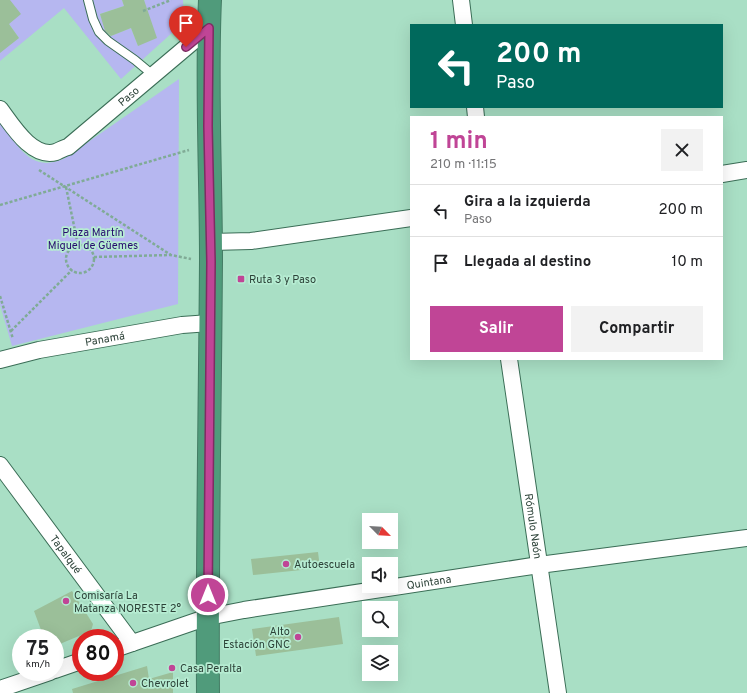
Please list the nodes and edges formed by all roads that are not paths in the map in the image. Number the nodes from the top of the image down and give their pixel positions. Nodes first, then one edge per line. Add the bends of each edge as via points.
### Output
1 (88, 0) edge
2 (210, 0) edge
3 (461, 0) edge
4 (464, 24) edge
5 (209, 28) junction
6 (153, 75) junction
7 (0, 109) edge
8 (747, 170) edge
9 (723, 174) edge
10 (410, 218) edge
11 (211, 252) junction
12 (210, 323) junction
13 (0, 360) edge
14 (509, 360) edge
15 (0, 465) edge
16 (747, 538) edge
17 (539, 565) junction
18 (208, 617) junction
19 (132, 643) junction
20 (124, 646) edge
21 (24, 681) edge
22 (0, 689) edge
23 (208, 693) edge
24 (558, 693) edge

1 - 6 lane via 99,32
2 - 5 highway
3 - 4 street
5 - 6 street, Paso
5 - 11 highway via 208,144
6 - 7 street, Paso via 68,146 55,152 43,151 24,141
8 - 9 street
10 - 11 street via 251,241
11 - 12 highway
12 - 13 street, Panamá via 182,325 39,350
12 - 18 highway
14 - 17 street, Rómulo Naón
15 - 19 street, Tapalqué
16 - 17 street, Quintana
17 - 18 street, Quintana
17 - 24 street, Rómulo Naón
18 - 19 street, Quintana
18 - 23 highway
19 - 20 street, Quintana
21 - 22 street

